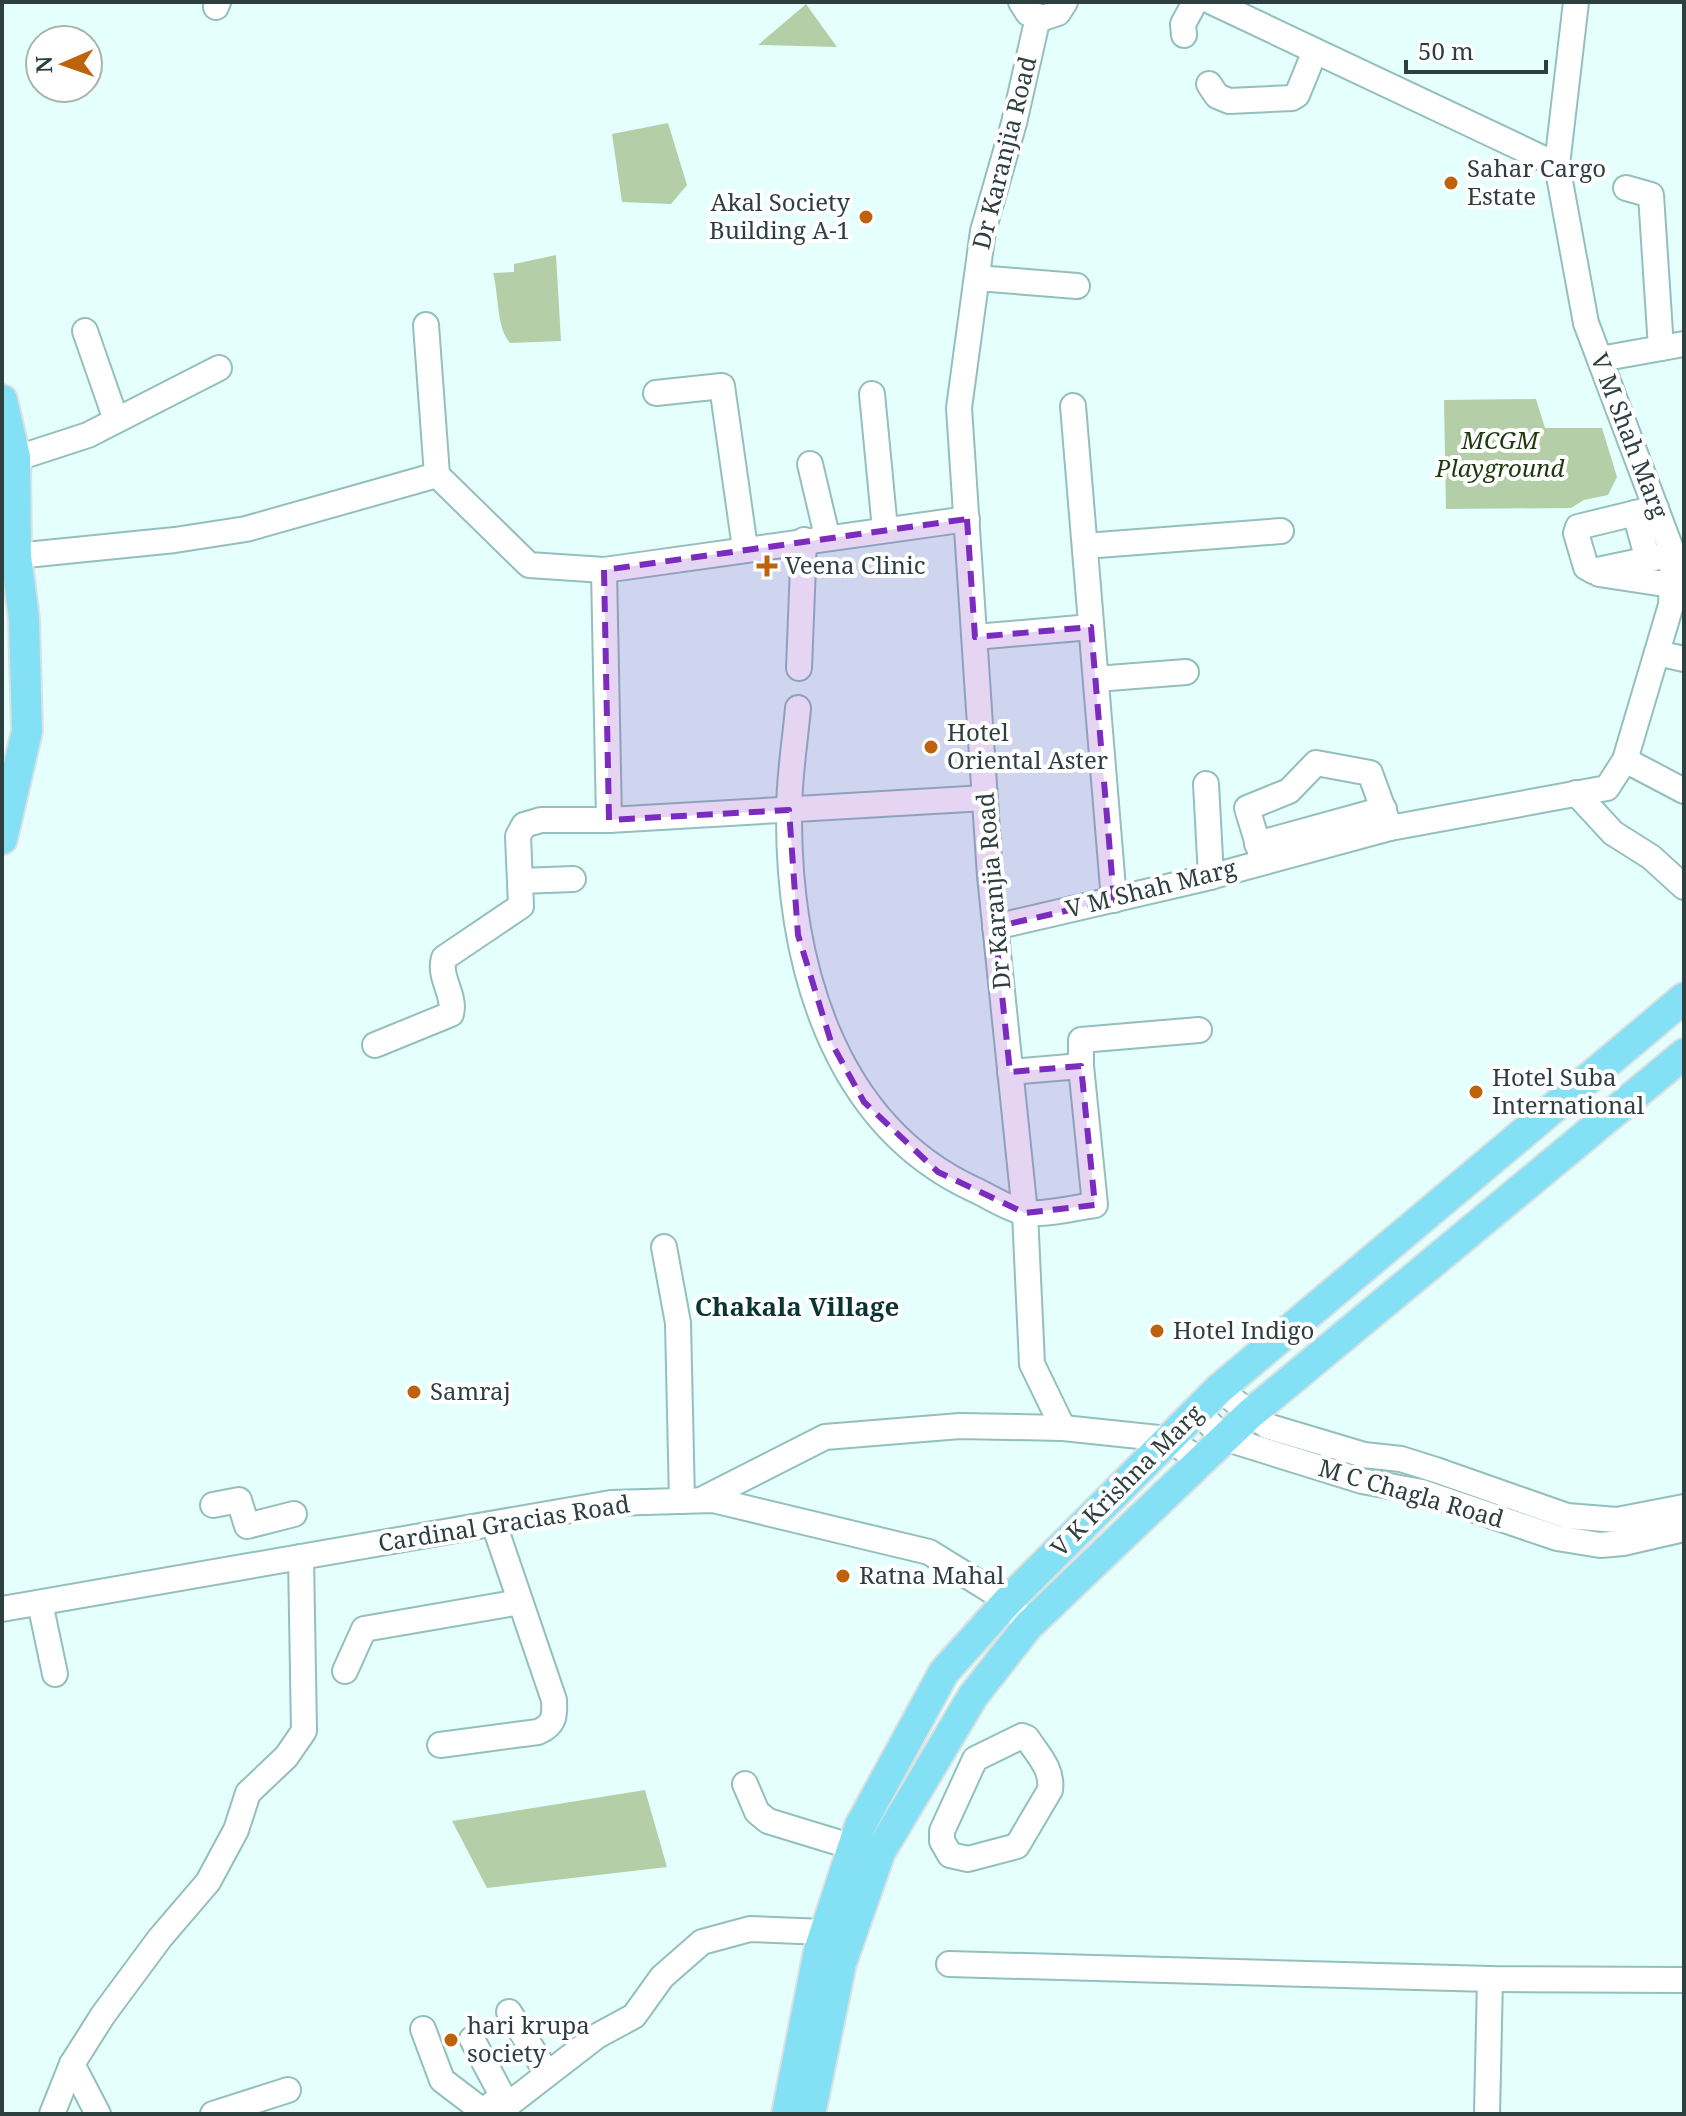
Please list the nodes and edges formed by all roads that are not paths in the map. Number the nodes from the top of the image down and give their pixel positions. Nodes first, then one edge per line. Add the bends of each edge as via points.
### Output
1 (1065, 2) edge
2 (1195, 2) edge
3 (1212, 2) edge
4 (1576, 2) edge
5 (1029, 10) edge
6 (1184, 35) dead end
7 (1315, 51) junction
8 (1209, 84) dead end
9 (1557, 165) junction
10 (1626, 188) dead end
11 (977, 278) junction
12 (1077, 286) dead end
13 (426, 325) dead end
14 (85, 331) dead end
15 (1672, 346) edge
16 (1600, 359) junction
17 (219, 368) dead end
18 (656, 393) dead end
19 (872, 394) dead end
20 (2, 400) edge
21 (1073, 406) dead end
22 (116, 420) junction
23 (9, 460) edge
24 (810, 464) dead end
25 (437, 475) junction
26 (1646, 510) junction
27 (967, 519) junction
28 (885, 529) junction
29 (1281, 531) dead end
30 (815, 538) junction
31 (1085, 546) junction
32 (745, 548) junction
33 (1673, 554) junction
34 (16, 556) junction
35 (1648, 560) junction
36 (604, 570) junction
37 (1589, 572) dead end
38 (1679, 586) edge
39 (1091, 627) junction
40 (975, 637) junction
41 (1657, 653) junction
42 (1684, 659) edge
43 (799, 668) dead end
44 (1186, 672) dead end
45 (1096, 679) junction
46 (798, 708) dead end
47 (1625, 760) junction
48 (1206, 784) dead end
49 (1684, 791) edge
50 (1576, 793) junction
51 (985, 798) junction
52 (789, 810) junction
53 (1387, 818) junction
54 (609, 820) junction
55 (2, 839) edge
56 (1260, 853) junction
57 (1211, 877) junction
58 (573, 879) dead end
59 (520, 881) junction
60 (1684, 887) edge
61 (1114, 900) junction
62 (995, 927) junction
63 (1684, 998) edge
64 (1199, 1030) dead end
65 (375, 1045) dead end
66 (1684, 1054) edge
67 (1081, 1066) junction
68 (1010, 1072) junction
69 (1025, 1213) junction
70 (664, 1247) dead end
71 (1219, 1389) junction
72 (1196, 1410) junction
73 (1250, 1414) junction
74 (1063, 1428) junction
75 (1224, 1438) junction
76 (1168, 1439) junction
77 (1200, 1460) junction
78 (692, 1500) junction
79 (213, 1505) dead end
80 (1684, 1507) edge
81 (1552, 1511) junction
82 (294, 1514) dead end
83 (1606, 1520) junction
84 (494, 1524) junction
85 (247, 1526) junction
86 (1684, 1529) edge
87 (1546, 1535) junction
88 (1602, 1544) junction
89 (301, 1557) junction
90 (258, 1564) junction
91 (1008, 1601) junction
92 (520, 1602) junction
93 (40, 1603) junction
94 (2, 1609) edge
95 (1028, 1626) junction
96 (345, 1671) dead end
97 (55, 1674) dead end
98 (440, 1745) dead end
99 (932, 1765) junction
100 (964, 1783) junction
101 (745, 1784) dead end
102 (909, 1803) junction
103 (946, 1822) junction
104 (853, 1847) junction
105 (825, 1932) junction
106 (949, 1964) dead end
107 (1490, 1979) junction
108 (1684, 1980) edge
109 (509, 2012) dead end
110 (423, 2029) dead end
111 (472, 2039) dead end
112 (72, 2064) junction
113 (547, 2073) junction
114 (288, 2090) dead end
115 (499, 2106) edge
116 (52, 2114) edge
117 (98, 2114) edge
118 (213, 2114) edge
119 (787, 2114) edge
120 (810, 2114) edge
121 (1487, 2114) edge

1 - 5 street via 1051,17
2 - 6 street via 1183,24
3 - 7 street
4 - 9 street, V M Shah Marg
5 - 11 street, Dr Karanjia Road via 1014,123 983,231
7 - 8 street via 1292,98 1229,101
7 - 9 street
9 - 16 street, V M Shah Marg via 1586,323
10 - 15 street via 1651,195
11 - 12 street
11 - 27 street, Dr Karanjia Road via 959,408
13 - 25 street
14 - 22 street
15 - 16 street
16 - 26 street, V M Shah Marg
17 - 22 street
18 - 32 street via 722,386
19 - 28 street
20 - 23 main road
21 - 31 street
22 - 23 street via 88,435
23 - 34 main road
24 - 30 street
25 - 34 street via 246,529
25 - 36 street via 529,565
26 - 33 street, V M Shah Marg
26 - 35 street
26 - 35 street via 1578,527 1576,533 1586,567 1593,571
27 - 28 street
27 - 40 street, Dr Karanjia Road
28 - 30 street
29 - 31 street
30 - 32 street
30 - 43 street
31 - 39 street
32 - 36 street
33 - 35 street
33 - 38 street, V M Shah Marg
34 - 55 main road via 24,619 27,731
36 - 54 street
37 - 38 street
38 - 41 street, V M Shah Marg
39 - 40 street
39 - 45 street
40 - 51 street, Dr Karanjia Road
41 - 42 street
41 - 47 street, V M Shah Marg
44 - 45 street
45 - 61 street
46 - 52 street
47 - 49 street
47 - 50 street, V M Shah Marg via 1607,788
48 - 57 street
50 - 53 street, V M Shah Marg
50 - 60 street via 1613,833
51 - 52 street
51 - 62 street, Dr Karanjia Road
52 - 54 street
52 - 69 street via 798,935 831,1042 864,1102 938,1172
53 - 56 street, V M Shah Marg
53 - 56 street via 1370,773 1316,763 1287,792 1247,808
54 - 59 street via 524,825 518,836
56 - 57 street, V M Shah Marg
57 - 61 street, V M Shah Marg
58 - 59 street
59 - 65 street via 521,906 444,958 441,969 451,1014
61 - 62 street, V M Shah Marg
62 - 68 street, Dr Karanjia Road
63 - 71 main road, V K Krishna Marg
64 - 67 street via 1081,1040
66 - 73 main road, V K Krishna Marg
67 - 68 street
67 - 69 street via 1095,1205
68 - 69 street, Dr Karanjia Road
69 - 74 street, Dr Karanjia Road via 1032,1364
70 - 78 street via 678,1323
71 - 72 main road, V K Krishna Marg
71 - 73 street
72 - 75 street, M C Chagla Road
72 - 76 main road, V K Krishna Marg
73 - 75 main road, V K Krishna Marg
73 - 81 street via 1267,1426 1364,1455 1424,1466
74 - 76 street
74 - 78 street via 960,1426 825,1437
75 - 77 main road, V K Krishna Marg
75 - 87 street, M C Chagla Road via 1362,1481 1422,1492
76 - 77 street
76 - 91 main road, V K Krishna Marg
77 - 95 main road, V K Krishna Marg
78 - 84 street, Cardinal Gracias Road via 611,1503
78 - 91 street, Cardinal Gracias Road via 713,1500 929,1552
79 - 85 street via 240,1500
80 - 83 street
81 - 83 street
81 - 87 street
82 - 85 street
83 - 88 street
84 - 89 street, Cardinal Gracias Road
84 - 92 street
85 - 90 street
86 - 88 street, M C Chagla Road
87 - 88 street, M C Chagla Road
89 - 90 street, Cardinal Gracias Road
89 - 112 street via 304,1731 286,1757 248,1793 236,1830 208,1882 160,1938
90 - 93 street, Cardinal Gracias Road
91 - 95 street, Cardinal Gracias Road
91 - 104 main road, V K Krishna Marg via 944,1672
92 - 96 street via 364,1629
92 - 98 street via 554,1700 549,1727
93 - 94 street, Cardinal Gracias Road
93 - 97 street
95 - 99 main road, V K Krishna Marg via 973,1696
99 - 100 street
99 - 102 main road, V K Krishna Marg
100 - 103 street
100 - 103 street via 978,1755 1022,1736 1050,1772 1051,1781 1011,1850 958,1858 942,1841
101 - 104 street via 757,1812 768,1821
102 - 103 street
102 - 120 main road, V K Krishna Marg via 880,1852 841,1963
104 - 105 main road, V K Krishna Marg
105 - 113 street via 750,1929 702,1942 662,1977 634,2016
105 - 119 main road, V K Krishna Marg
106 - 107 street
107 - 108 street
107 - 121 street
109 - 113 street
110 - 115 street via 444,2083 480,2109
111 - 115 street
112 - 116 street
112 - 117 street
113 - 115 street
114 - 118 street

